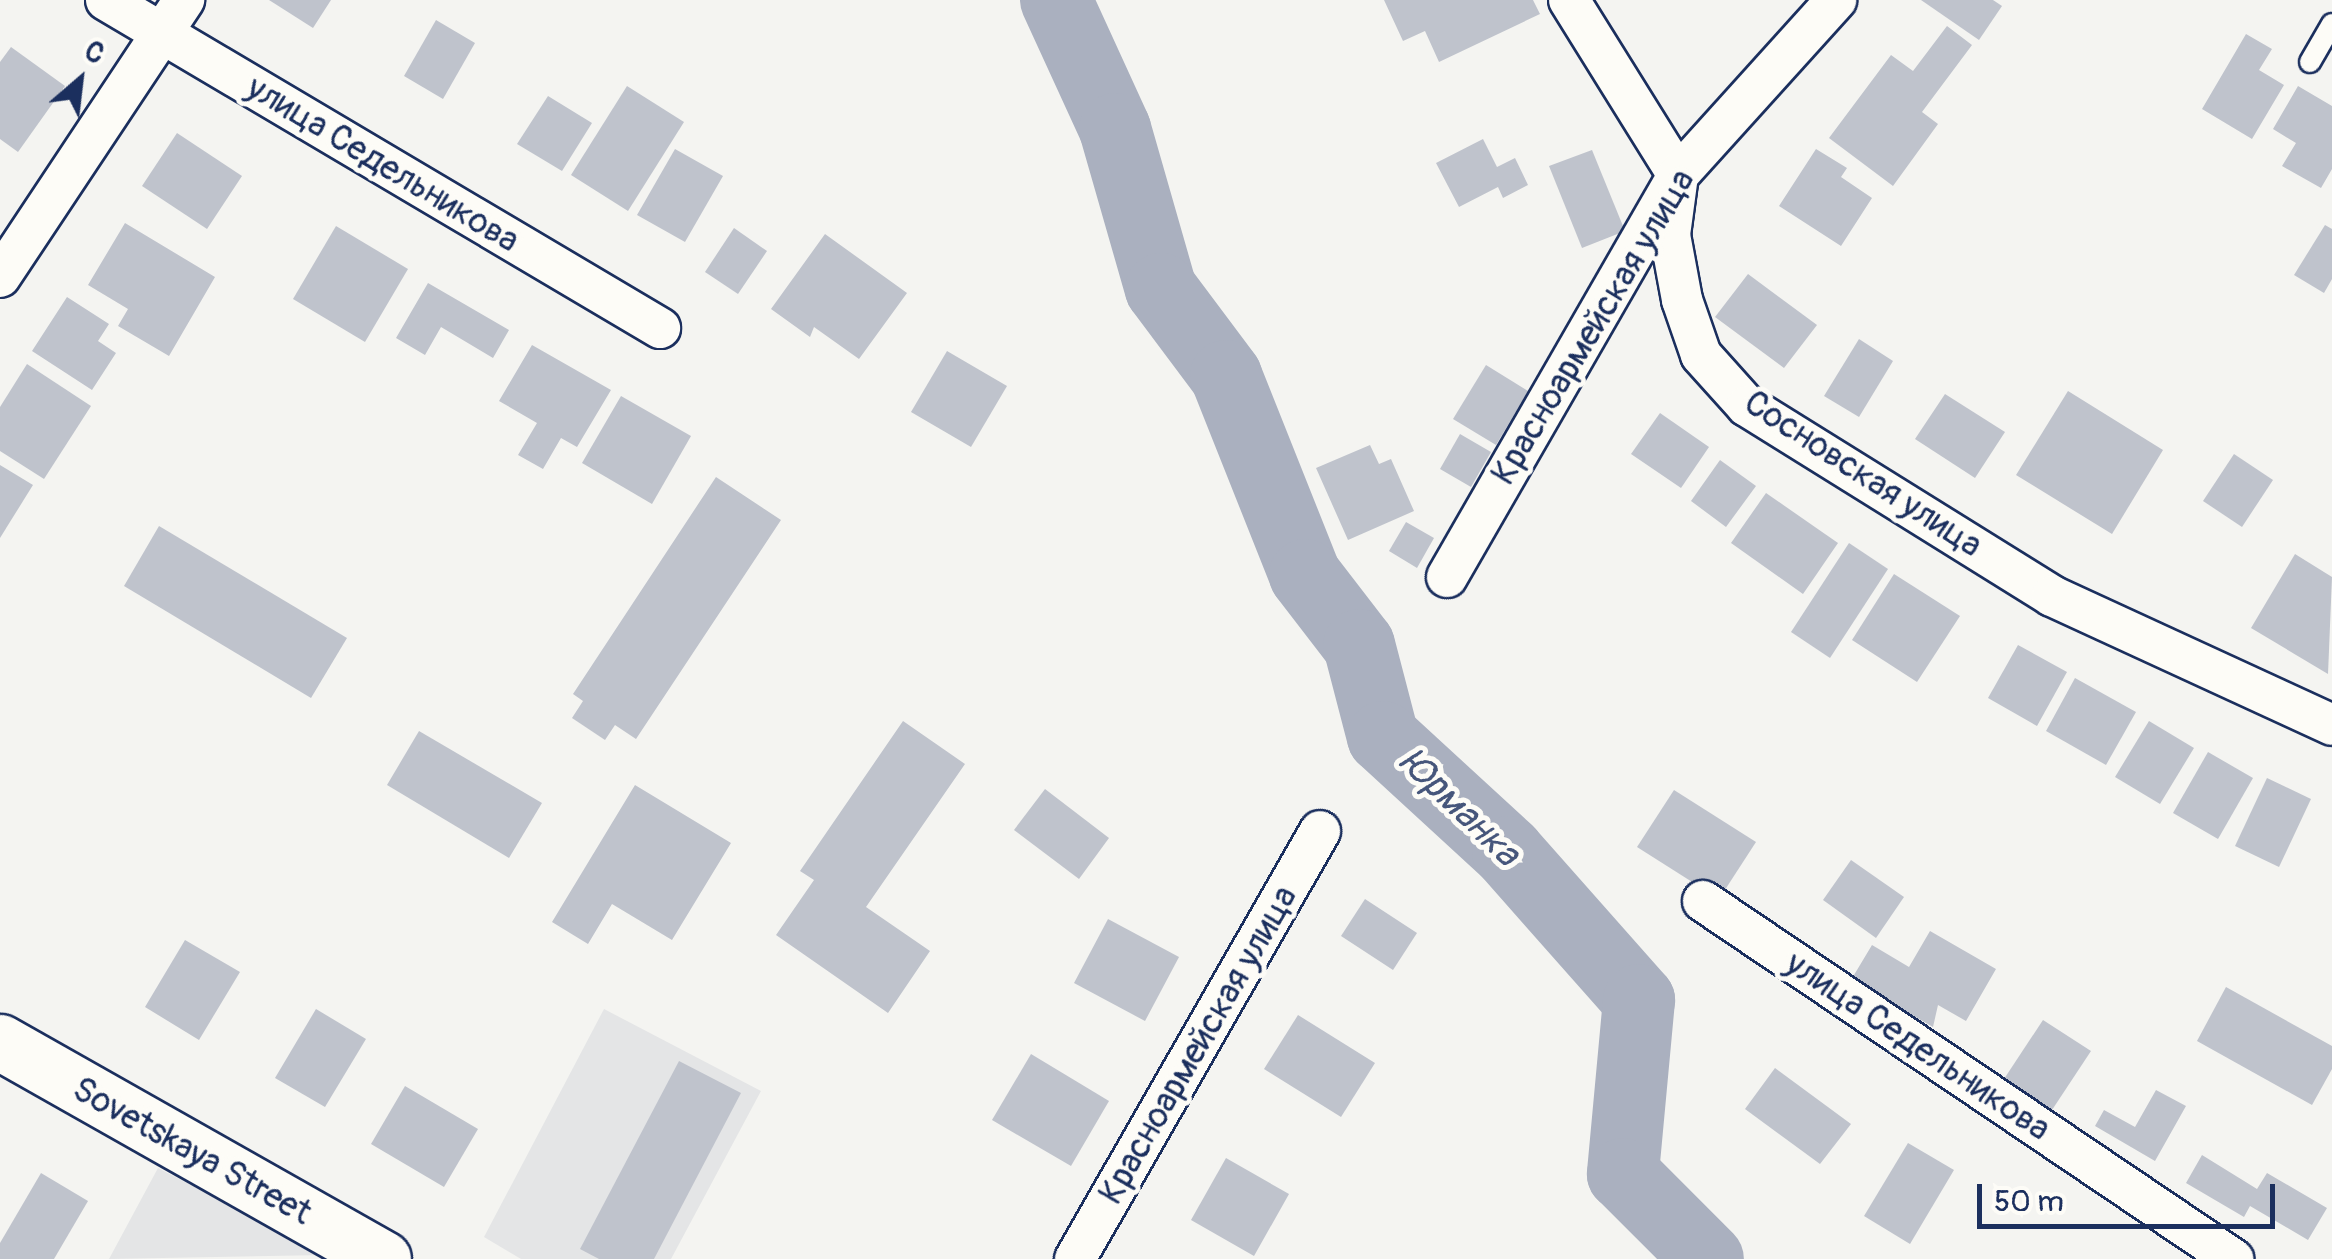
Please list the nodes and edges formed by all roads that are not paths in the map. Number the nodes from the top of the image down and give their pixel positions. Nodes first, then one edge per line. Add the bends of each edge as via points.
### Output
1 (106, 0) edge
2 (184, 0) edge
3 (1569, 0) edge
4 (1836, 0) edge
5 (2332, 24) edge
6 (162, 34) junction
7 (2310, 62) dead end
8 (1678, 175) junction
9 (0, 277) edge
10 (660, 328) dead end
11 (1447, 577) dead end
12 (2332, 725) edge
13 (1320, 831) dead end
14 (1703, 901) dead end
15 (0, 1042) edge
16 (383, 1259) edge
17 (1075, 1259) edge
18 (2233, 1259) edge

1 - 6 street, улица Седельникова
2 - 6 street
3 - 8 street
4 - 8 street, Красноармейская улица
5 - 7 lane
6 - 9 street
6 - 10 street, улица Седельникова
8 - 11 street, Красноармейская улица
8 - 12 street, Сосновская улица via 1670,235 1682,300 1701,354 1748,406 2052,596
13 - 17 street, Красноармейская улица
14 - 18 street, улица Седельникова
15 - 16 main road, Sovetskaya Street

